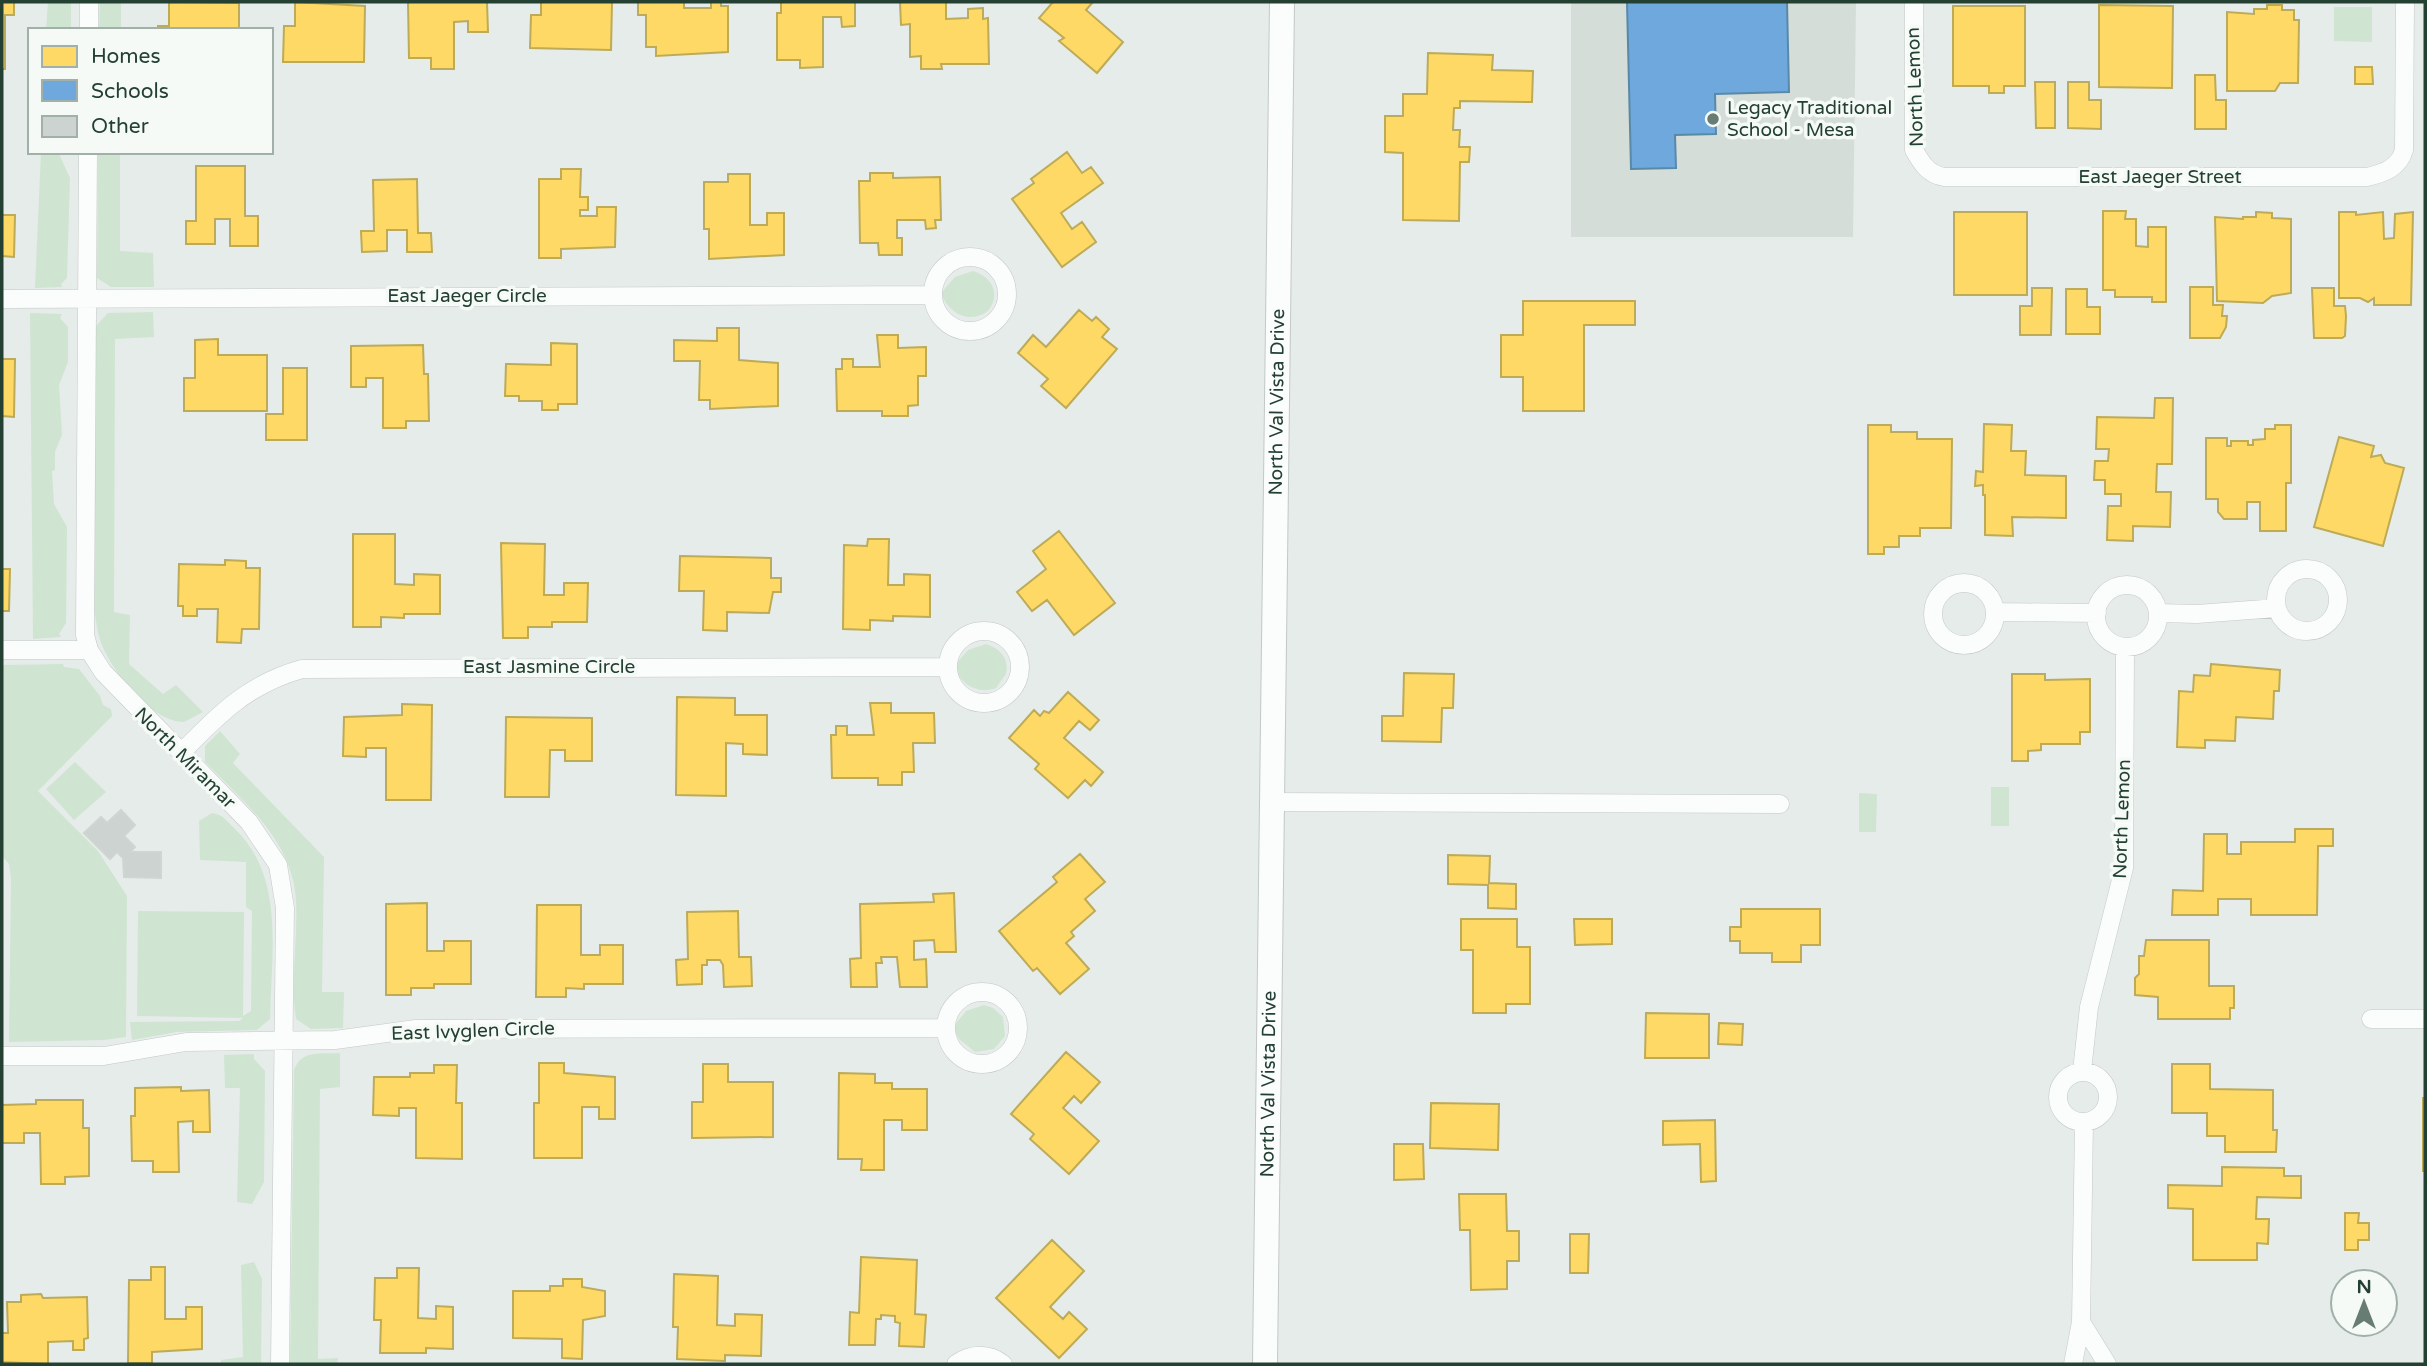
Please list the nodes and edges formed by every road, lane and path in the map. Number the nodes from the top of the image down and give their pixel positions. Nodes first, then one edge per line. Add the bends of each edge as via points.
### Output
1 (89, 2) edge
2 (1282, 2) edge
3 (1914, 2) edge
4 (2405, 2) edge
5 (89, 28) edge
6 (88, 154) edge
7 (1927, 169) joint
8 (932, 295) junction
9 (2, 299) edge
10 (86, 299) junction
11 (2277, 608) dead end
12 (1995, 612) dead end
13 (2096, 613) junction
14 (2158, 613) junction
15 (2125, 647) junction
16 (2, 650) edge
17 (89, 650) junction
18 (948, 667) junction
19 (181, 753) junction
20 (1272, 802) junction
21 (1780, 804) dead end
22 (2371, 1019) dead end
23 (2425, 1019) edge
24 (945, 1028) junction
25 (284, 1040) junction
26 (2, 1056) edge
27 (2082, 1072) junction
28 (2084, 1123) junction
29 (2081, 1322) junction
30 (280, 1364) edge
31 (956, 1364) edge
32 (1003, 1364) edge
33 (1265, 1364) edge
34 (2073, 1364) edge
35 (2107, 1364) edge

1 - 5 street
2 - 20 main road, North Val Vista Drive
3 - 7 street, North Lemon via 1914,150
4 - 7 street, East Jaeger Street via 2404,150 2394,167 2367,177 1944,177
6 - 10 street, North Miramar
8 - 8 street via 948,325 970,331 982,330 1000,316 1007,293 998,269 975,257 950,262 941,271
8 - 10 street, East Jaeger Circle
9 - 10 street, East Jaeger Circle
10 - 17 street, North Miramar via 83,621
11 - 14 street
12 - 13 street
13 - 14 street via 2108,592 2125,584 2144,589
13 - 15 street via 2106,638
14 - 15 street via 2153,634
15 - 27 street, North Lemon via 2124,868 2089,1007
16 - 17 street
17 - 19 street, North Miramar via 124,696
18 - 18 street via 956,689 975,702 987,703 1008,694 1020,674 1020,662 1009,640 988,631 976,632 956,644
18 - 19 street, East Jasmine Circle via 302,669 273,677 228,705
19 - 25 street, North Miramar via 249,821 278,865 285,908
20 - 21 street
20 - 33 main road, North Val Vista Drive
22 - 23 street
24 - 24 street via 951,1048 960,1057 982,1065 1003,1058 1012,1049 1018,1027 1009,1004 988,993 976,993 955,1004
24 - 25 street, East Ivyglen Circle via 415,1029 335,1040
25 - 26 street, East Ivyglen Circle via 186,1042 104,1056
25 - 30 street, North Miramar
27 - 28 street via 2064,1081 2058,1099 2067,1117
27 - 28 street via 2101,1078 2109,1098 2101,1116
28 - 29 street
29 - 34 street
29 - 35 street
31 - 32 street via 985,1356

